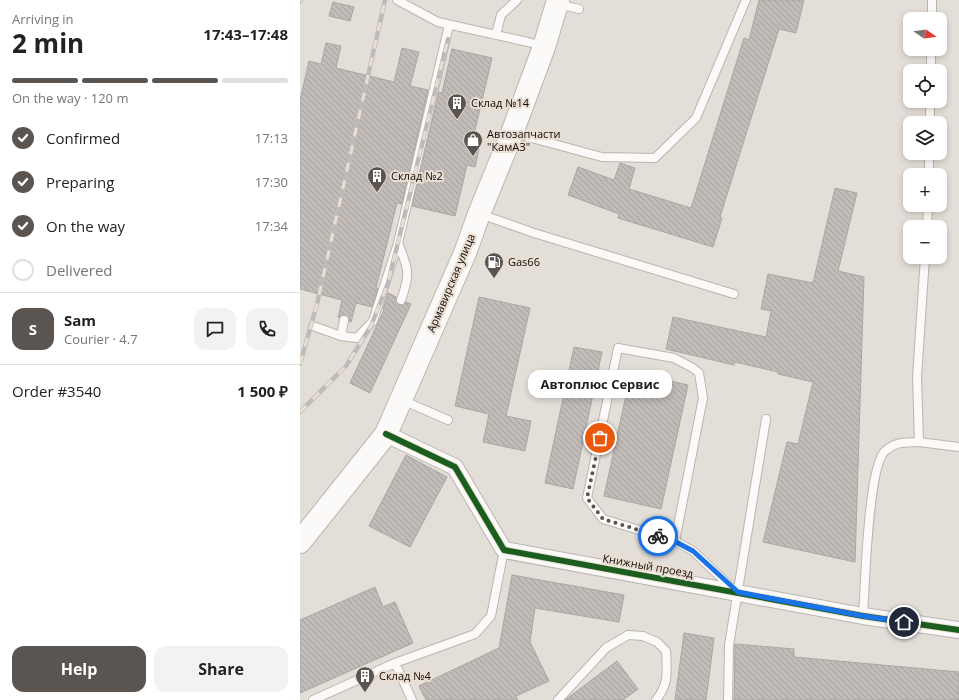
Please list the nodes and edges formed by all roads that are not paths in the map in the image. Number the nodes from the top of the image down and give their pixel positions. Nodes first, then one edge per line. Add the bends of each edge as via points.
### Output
1 (397, 0) edge
2 (517, 0) edge
3 (746, 0) edge
4 (932, 0) edge
5 (557, 2) edge
6 (579, 9) dead end
7 (932, 12) edge
8 (449, 25) junction
9 (496, 35) junction
10 (544, 46) junction
11 (512, 133) junction
12 (479, 214) junction
13 (398, 243) junction
14 (925, 264) edge
15 (734, 294) dead end
16 (401, 300) dead end
17 (344, 320) dead end
18 (313, 326) dead end
19 (341, 336) junction
20 (401, 400) junction
21 (766, 419) dead end
22 (448, 420) dead end
23 (386, 434) junction
24 (919, 442) junction
25 (959, 447) edge
26 (674, 541) junction
27 (300, 542) edge
28 (504, 550) junction
29 (738, 592) junction
30 (863, 616) junction
31 (959, 630) edge
32 (395, 663) junction
33 (313, 700) edge
34 (412, 700) edge
35 (558, 700) edge
36 (656, 700) edge
37 (728, 700) edge

1 - 8 lane via 438,22
2 - 9 lane via 501,15
3 - 11 lane via 696,118 655,158 602,157
4 - 7 lane
5 - 6 lane
5 - 10 main road, Армавирская улица
8 - 9 lane
8 - 13 lane
9 - 10 lane
10 - 11 main road, Армавирская улица
11 - 12 main road, Армавирская улица
12 - 15 lane
12 - 20 main road, Армавирская улица via 465,253
13 - 16 lane via 407,264 408,282
13 - 19 lane via 373,321 357,338
14 - 24 lane via 917,377
17 - 19 lane
18 - 19 lane
20 - 22 lane
20 - 23 main road, Армавирская улица
21 - 29 lane
23 - 27 main road, Армавирская улица
23 - 28 street via 455,467
24 - 25 lane
24 - 30 lane via 896,443 883,452 874,477 868,527
26 - 26 lane via 703,398 700,374 674,358 618,348 587,498 603,519
26 - 29 lane via 693,551
28 - 29 street, Книжный проезд
28 - 32 lane via 491,616 475,634
29 - 30 street, Книжный проезд
29 - 37 lane via 729,645
30 - 31 street, Книжный проезд
32 - 33 lane
32 - 34 lane
35 - 36 lane via 606,648 628,635 643,636 657,642 666,651 666,683

